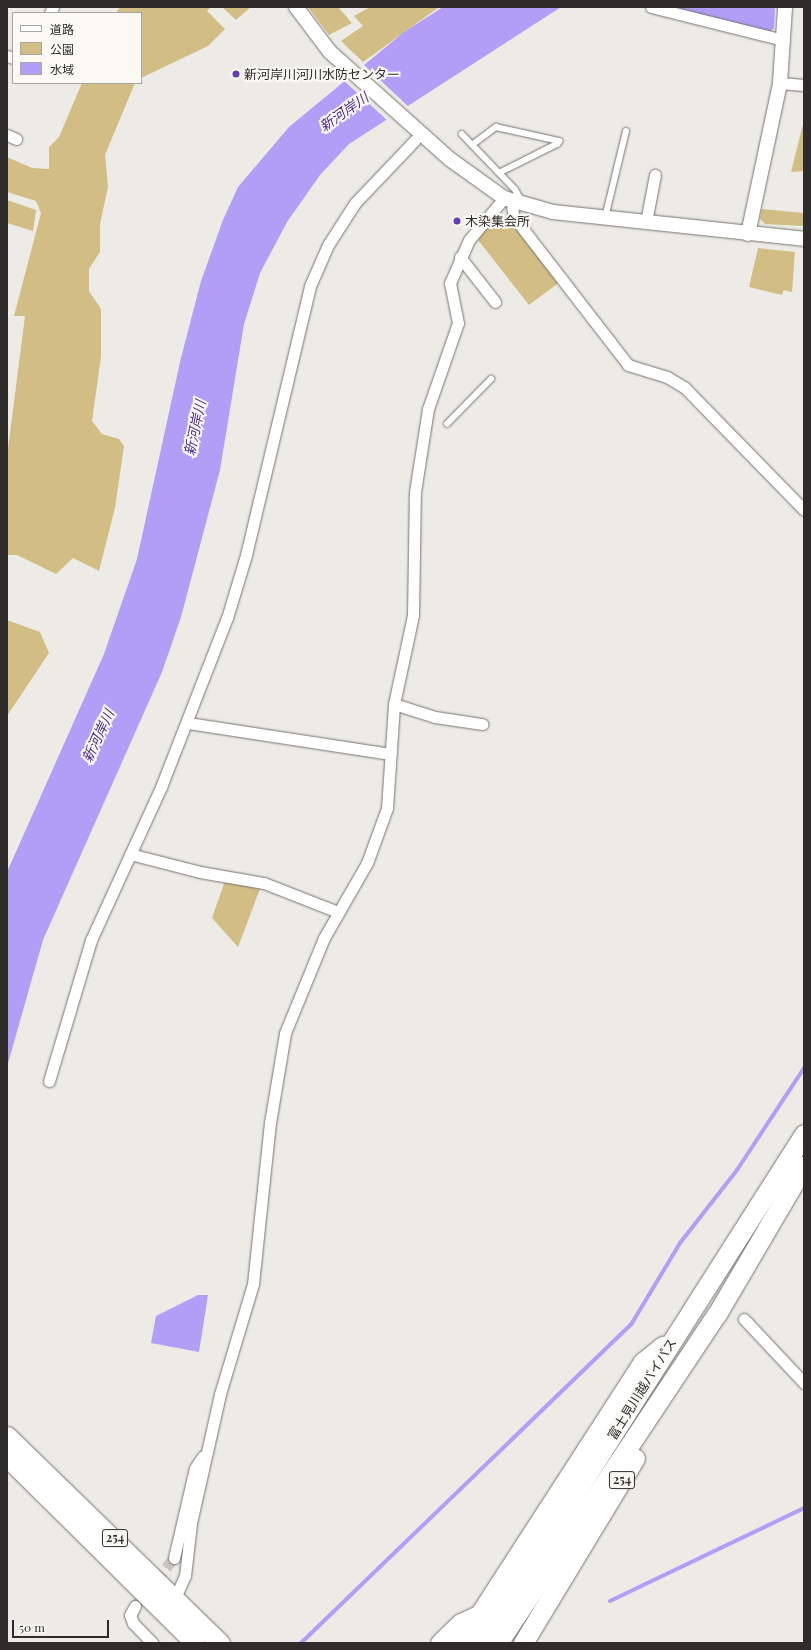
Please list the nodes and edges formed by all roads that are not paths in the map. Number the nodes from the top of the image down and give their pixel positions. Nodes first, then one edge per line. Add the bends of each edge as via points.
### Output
1 (296, 7) edge
2 (651, 7) edge
3 (785, 7) edge
4 (783, 40) junction
5 (780, 83) junction
6 (804, 85) edge
7 (626, 130) dead end
8 (462, 134) dead end
9 (415, 135) junction
10 (472, 145) junction
11 (500, 174) junction
12 (655, 175) dead end
13 (513, 201) junction
14 (604, 218) junction
15 (646, 222) junction
16 (748, 234) junction
17 (804, 239) edge
18 (460, 257) junction
19 (495, 302) dead end
20 (491, 379) dead end
21 (447, 424) dead end
22 (804, 510) edge
23 (394, 704) junction
24 (188, 723) junction
25 (482, 724) dead end
26 (391, 754) junction
27 (130, 854) junction
28 (338, 912) junction
29 (49, 1080) dead end
30 (804, 1134) edge
31 (804, 1166) edge
32 (716, 1314) junction
33 (744, 1319) dead end
34 (804, 1383) edge
35 (7, 1436) edge
36 (206, 1450) junction
37 (7, 1457) edge
38 (174, 1558) tunnel mouth
39 (175, 1598) junction
40 (135, 1606) tunnel mouth
41 (496, 1618) junction
42 (152, 1643) edge
43 (194, 1643) edge
44 (220, 1643) edge
45 (440, 1643) edge
46 (461, 1643) edge
47 (480, 1643) edge
48 (498, 1643) edge
49 (523, 1643) edge

1 - 9 street via 330,52
2 - 4 street
3 - 4 street
4 - 5 street
5 - 6 street
5 - 16 street
7 - 14 lane
8 - 10 lane
9 - 13 street via 476,181
9 - 24 street via 355,203 328,245 310,286 237,588
10 - 11 lane
10 - 11 lane via 496,127 559,141 558,144
11 - 13 lane via 515,188
12 - 15 street
13 - 14 street
13 - 18 street via 475,232
13 - 22 street via 513,216 628,365 667,377 685,388
14 - 15 street
15 - 16 street
16 - 17 street
18 - 19 street
18 - 23 street via 450,289 458,323 428,409 415,492 413,615
20 - 21 lane
23 - 25 street via 435,717
23 - 26 street
24 - 26 street
24 - 27 street
26 - 28 street via 385,819 366,864
27 - 28 street via 200,872 264,883
27 - 29 street via 74,985
28 - 36 street via 308,976 282,1046 253,1284
30 - 41 highway, 富士見川越バイパス / 254 via 674,1337 643,1362
31 - 32 highway, 富士見川越バイパス / 254
32 - 41 highway, 富士見川越バイパス / 254
32 - 49 highway, 254 via 581,1552
33 - 34 street
35 - 39 highway, 254
36 - 38 street via 195,1468
36 - 39 street via 191,1523 185,1576
37 - 43 highway, 254
39 - 44 highway, 254
40 - 42 street via 131,1619
41 - 45 highway via 461,1623
41 - 46 highway, 254
41 - 47 highway, 富士見川越バイパス / 254
41 - 48 highway, 富士見川越バイパス / 254

